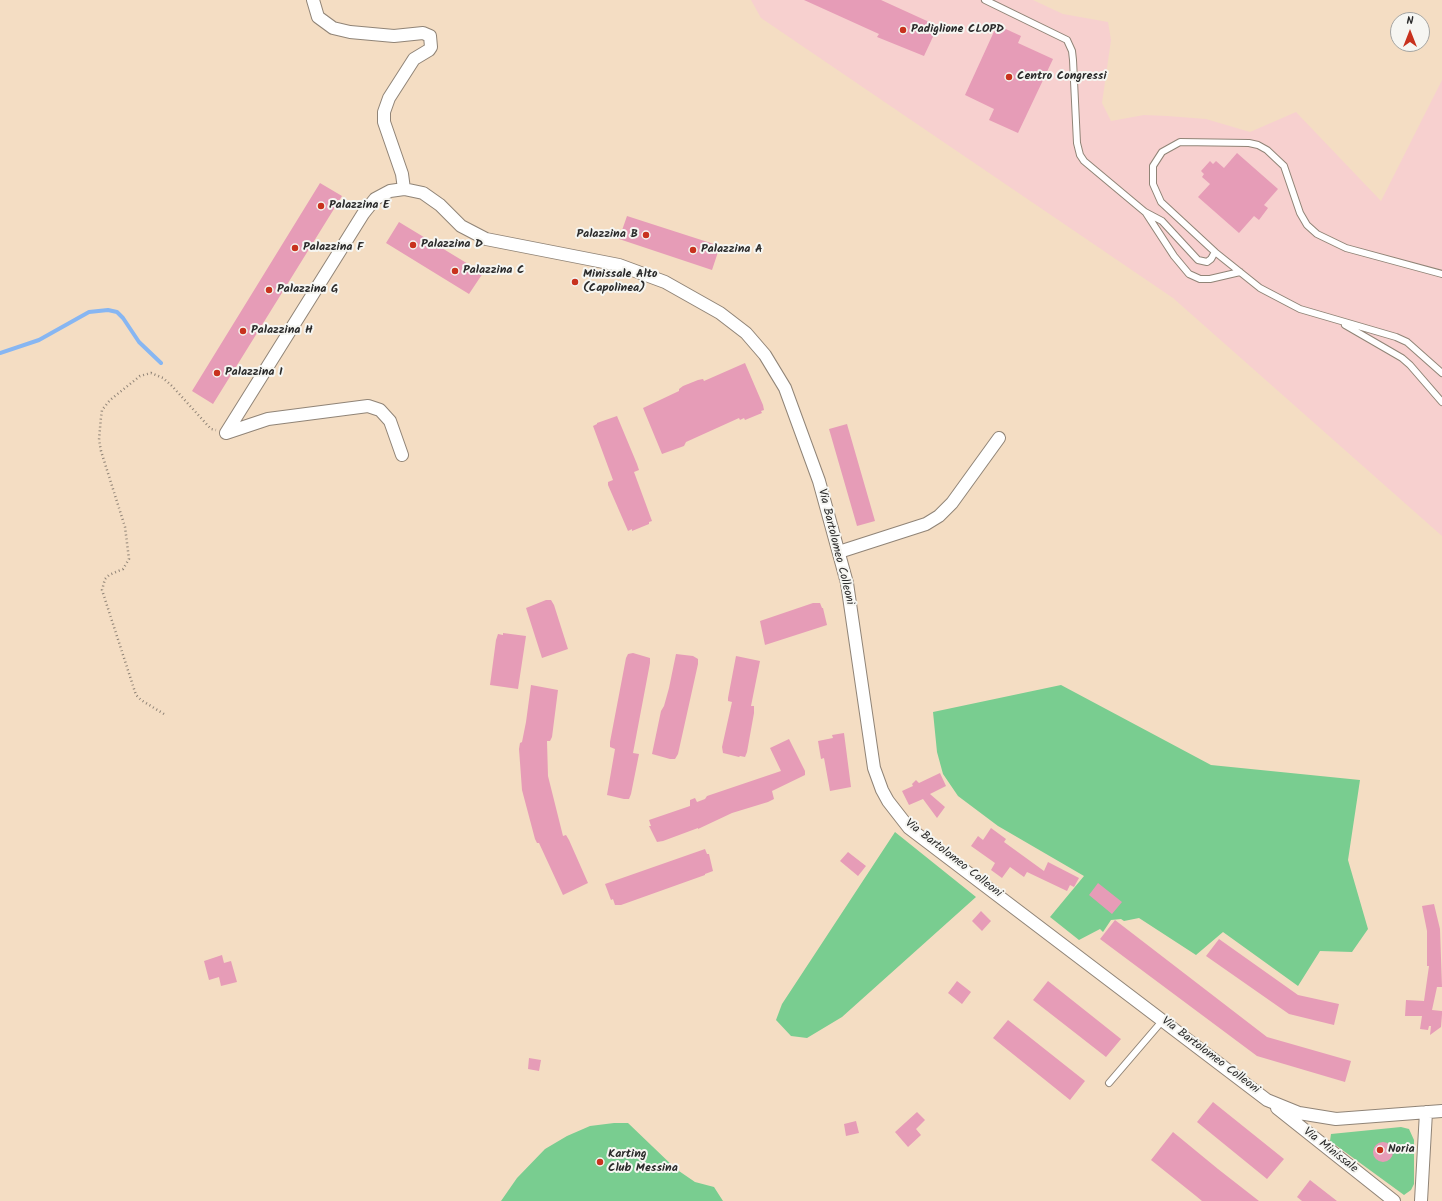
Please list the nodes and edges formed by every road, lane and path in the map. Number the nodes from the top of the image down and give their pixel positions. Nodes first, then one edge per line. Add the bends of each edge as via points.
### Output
1 (313, 0) edge
2 (985, 0) edge
3 (404, 189) junction
4 (1145, 212) junction
5 (1215, 252) junction
6 (1240, 272) junction
7 (1442, 274) edge
8 (1339, 322) junction
9 (1442, 373) edge
10 (1442, 402) edge
11 (226, 433) junction
12 (999, 438) dead end
13 (402, 455) dead end
14 (839, 552) junction
15 (164, 714) dead end
16 (1163, 1020) junction
17 (1109, 1084) dead end
18 (1267, 1100) junction
19 (1442, 1110) edge
20 (1426, 1112) junction
21 (1394, 1201) edge
22 (1421, 1201) edge

1 - 3 street via 318,17 333,28 394,36 423,33 430,36 429,50 414,59 388,98 384,112 384,122 402,174
2 - 4 lane via 1067,40 1072,51 1077,143 1080,155
3 - 11 street, Via Bartolomeo Colleoni via 382,194 368,206
3 - 14 street, Via Bartolomeo Colleoni via 423,193 440,205 461,226 486,239 632,269 665,282 734,323 766,355 783,383 819,481
4 - 5 lane via 1162,221 1198,260 1206,262
4 - 6 lane via 1189,274 1210,279
5 - 6 lane
5 - 7 lane via 1161,202 1156,192 1153,184 1153,166 1162,152 1174,144 1188,141 1258,145 1284,166 1300,213 1307,225 1317,234 1346,248
6 - 8 lane via 1276,297 1300,309
8 - 9 lane via 1402,339
8 - 10 lane via 1402,358
11 - 13 street via 268,419 368,406 380,410 390,421
11 - 15 path via 211,429 172,386 163,378 151,373 140,376 110,400 100,417 101,451 125,527 129,559 124,569 105,579 102,590 136,695
12 - 14 street via 952,503 939,516 926,524
14 - 16 street, Via Bartolomeo Colleoni via 850,604 872,756 888,802 909,828
16 - 17 lane
16 - 18 street, Via Bartolomeo Colleoni
18 - 20 street, Via Bartolomeo Colleoni via 1299,1113 1336,1119
18 - 21 street, Via Minissale
19 - 20 street, Via Bartolomeo Colleoni
20 - 22 street

